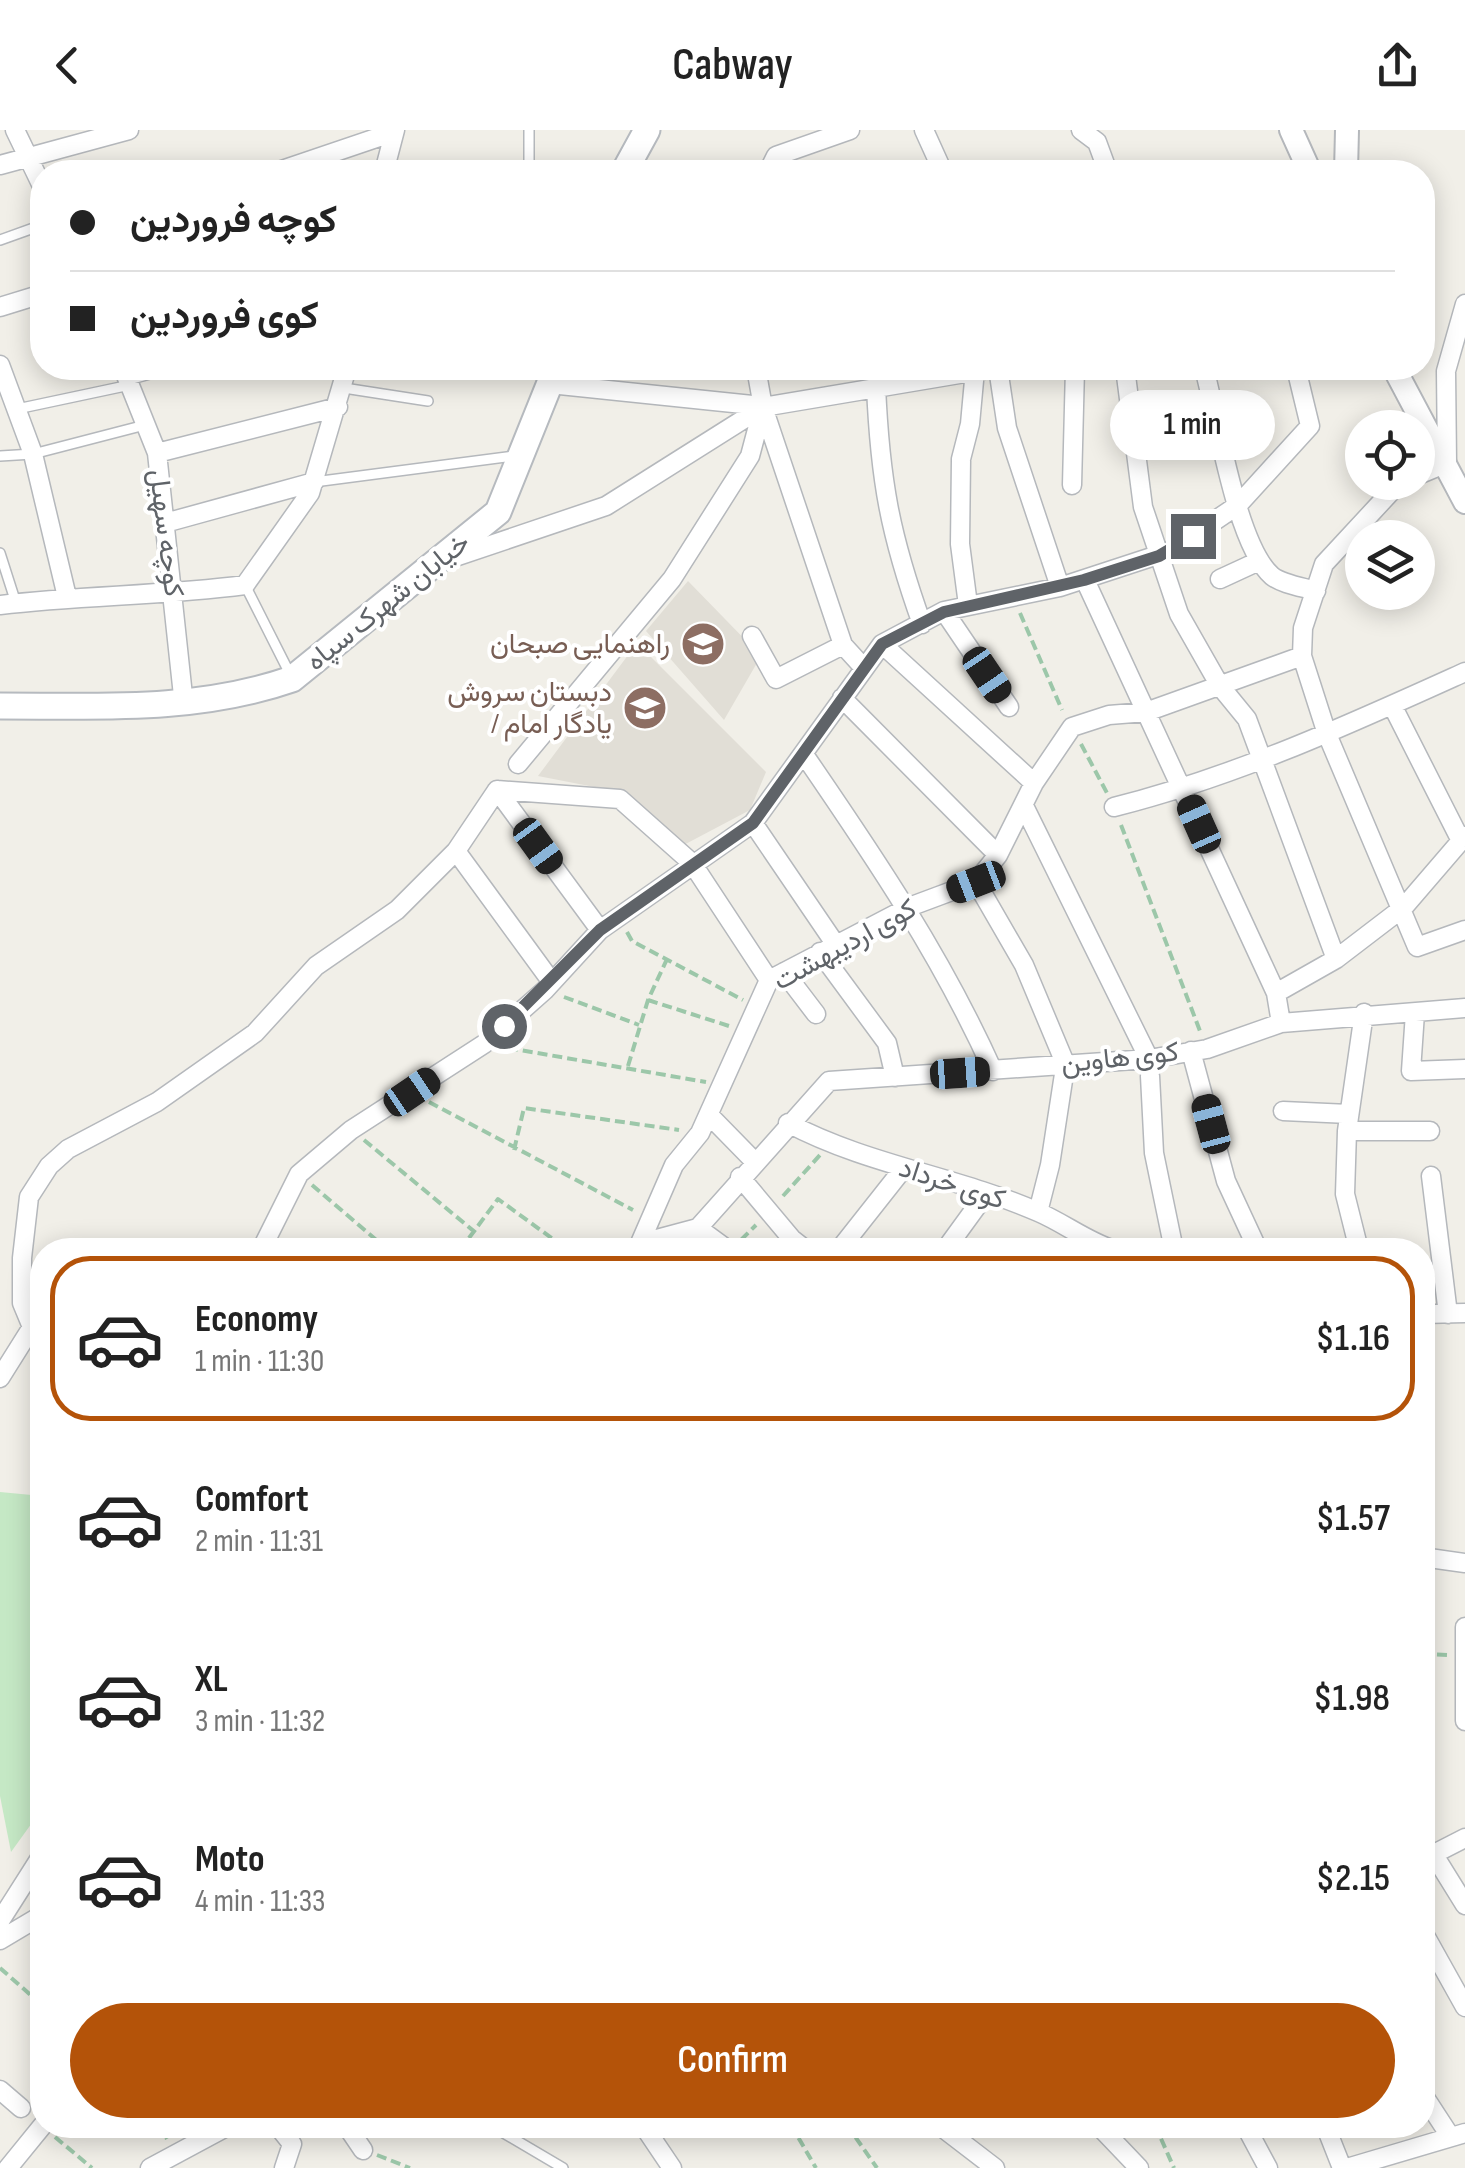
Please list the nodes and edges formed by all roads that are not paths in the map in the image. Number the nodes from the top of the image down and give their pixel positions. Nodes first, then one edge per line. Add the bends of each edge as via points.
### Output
1 (15, 130) edge
2 (86, 130) edge
3 (129, 130) edge
4 (528, 130) edge
5 (646, 130) edge
6 (850, 130) edge
7 (924, 130) edge
8 (1081, 130) edge
9 (1348, 130) edge
10 (394, 131) edge
11 (1296, 134) edge
12 (76, 147) junction
13 (30, 160) junction
14 (311, 160) edge
15 (387, 160) edge
16 (528, 160) edge
17 (630, 160) edge
18 (781, 160) edge
19 (938, 160) edge
20 (1104, 160) edge
21 (1306, 160) edge
22 (1347, 160) edge
23 (0, 165) edge
24 (30, 229) edge
25 (0, 240) edge
26 (30, 298) edge
27 (1465, 304) edge
28 (0, 307) edge
29 (2, 374) edge
30 (113, 380) edge
31 (128, 380) edge
32 (345, 380) edge
33 (551, 380) edge
34 (581, 380) edge
35 (758, 380) edge
36 (913, 380) edge
37 (974, 380) edge
38 (998, 380) edge
39 (1075, 380) edge
40 (1126, 380) edge
41 (1207, 380) edge
42 (1299, 380) edge
43 (1401, 380) edge
44 (876, 386) junction
45 (344, 388) junction
46 (428, 401) dead end
47 (763, 406) junction
48 (338, 407) junction
49 (16, 410) junction
50 (145, 424) junction
51 (156, 452) junction
52 (34, 454) junction
53 (521, 455) junction
54 (0, 456) edge
55 (1446, 463) junction
56 (1435, 468) edge
57 (314, 482) junction
58 (1072, 485) dead end
59 (1464, 495) edge
60 (1383, 500) edge
61 (1238, 505) junction
62 (166, 523) junction
63 (0, 553) edge
64 (1159, 556) junction
65 (1259, 561) junction
66 (441, 562) junction
67 (1220, 579) dead end
68 (1084, 580) junction
69 (245, 585) junction
70 (1060, 587) junction
71 (1316, 591) junction
72 (175, 594) junction
73 (68, 596) junction
74 (8, 604) edge
75 (968, 605) junction
76 (944, 612) junction
77 (922, 624) junction
78 (752, 636) dead end
79 (882, 644) junction
80 (843, 646) junction
81 (1302, 656) junction
82 (864, 668) junction
83 (1465, 672) edge
84 (292, 679) junction
85 (1220, 686) junction
86 (842, 698) junction
87 (184, 705) junction
88 (1392, 705) junction
89 (0, 706) edge
90 (1009, 706) dead end
91 (1146, 712) junction
92 (1328, 734) junction
93 (805, 756) junction
94 (1264, 760) junction
95 (518, 764) dead end
96 (1034, 783) junction
97 (497, 790) junction
98 (1184, 790) junction
99 (1024, 806) junction
100 (1114, 807) road end
101 (753, 823) junction
102 (1462, 838) edge
103 (456, 850) junction
104 (998, 855) junction
105 (692, 863) junction
106 (976, 882) junction
107 (909, 907) junction
108 (1404, 907) junction
109 (600, 930) junction
110 (1465, 930) edge
111 (828, 948) junction
112 (1336, 959) junction
113 (777, 976) junction
114 (548, 985) junction
115 (1276, 994) junction
116 (1465, 1008) edge
117 (1364, 1013) junction
118 (1415, 1013) junction
119 (816, 1014) dead end
120 (1280, 1023) junction
121 (1199, 1050) junction
122 (1150, 1068) junction
123 (1065, 1069) junction
124 (1465, 1069) edge
125 (993, 1071) junction
126 (896, 1077) junction
127 (1283, 1111) dead end
128 (709, 1115) junction
129 (788, 1122) junction
130 (1348, 1122) junction
131 (1430, 1131) dead end
132 (754, 1161) junction
133 (904, 1169) junction
134 (1431, 1176) dead end
135 (740, 1177) junction
136 (984, 1195) junction
137 (1038, 1212) junction
138 (698, 1228) junction
139 (267, 1238) edge
140 (642, 1238) edge
141 (666, 1238) edge
142 (712, 1238) edge
143 (791, 1238) edge
144 (849, 1238) edge
145 (954, 1238) edge
146 (1074, 1238) edge
147 (1172, 1238) edge
148 (1253, 1238) edge
149 (1356, 1238) edge
150 (1456, 1314) edge
151 (30, 1316) edge
152 (30, 1337) edge
153 (0, 1378) edge
154 (1435, 1559) edge
155 (1465, 1563) edge
156 (1465, 1627) edge
157 (1463, 1655) edge
158 (1465, 1721) edge
159 (1465, 1838) edge
160 (1435, 1853) edge
161 (1435, 1866) edge
162 (30, 1873) edge
163 (1465, 1905) edge
164 (0, 1921) edge
165 (30, 1922) edge
166 (0, 1940) edge
167 (1435, 1953) edge
168 (1465, 2007) edge
169 (0, 2090) edge
170 (22, 2108) dead end
171 (1435, 2109) edge
172 (1457, 2135) edge
173 (33, 2138) edge
174 (206, 2138) edge
175 (287, 2138) edge
176 (355, 2138) edge
177 (512, 2138) edge
178 (652, 2138) edge
179 (956, 2138) edge
180 (1110, 2138) edge
181 (1253, 2138) edge
182 (1331, 2138) edge
183 (363, 2150) road end
184 (8, 2168) edge
185 (150, 2168) edge
186 (284, 2168) edge
187 (563, 2168) edge
188 (672, 2168) edge
189 (995, 2168) edge
190 (1139, 2168) edge
191 (1268, 2168) edge
192 (1345, 2168) edge

1 - 13 street
2 - 12 street
3 - 12 street
4 - 16 lane
5 - 17 main road
6 - 18 street
7 - 19 street
8 - 20 street via 1097,142
9 - 22 street
10 - 14 street
10 - 15 street
11 - 21 street
12 - 13 street
13 - 23 street
24 - 25 lane
26 - 28 street
27 - 55 street via 1446,371
29 - 49 street
30 - 49 lane
31 - 50 street, کوچه سهیل
32 - 45 street
33 - 53 main road, خیابان شهرک سپاه
34 - 47 street
35 - 47 street
36 - 44 street
37 - 75 street via 961,459 960,544
38 - 70 street via 1006,428
39 - 58 street
40 - 64 street via 1140,489
41 - 61 street
42 - 61 street via 1310,426
43 - 55 street
44 - 47 street
44 - 77 street via 880,475 898,558
45 - 46 lane
45 - 48 street
47 - 66 street via 606,506
47 - 80 street
47 - 95 street via 750,456 672,578
48 - 51 street
48 - 57 street
49 - 52 street
50 - 51 street, کوچه سهیل
50 - 52 lane
51 - 62 street, کوچه سهیل
52 - 54 lane
52 - 73 street
53 - 57 lane
53 - 66 main road, خیابان شهرک سپاه via 498,512
55 - 56 street
55 - 59 street
57 - 62 street
57 - 69 street
60 - 71 street via 1324,564
61 - 64 street
61 - 65 street
62 - 72 street, کوچه سهیل
63 - 74 lane
64 - 68 street
64 - 85 street via 1178,614
65 - 67 street
65 - 71 street via 1274,578
66 - 84 main road, خیابان شهرک سپاه
68 - 70 street
68 - 91 street
69 - 72 street
69 - 84 lane
70 - 75 street
71 - 81 street
72 - 73 street
72 - 87 street, کوچه سهیل
73 - 74 street
75 - 76 street
76 - 77 street
76 - 90 street
77 - 79 street
78 - 80 street via 776,679
79 - 82 street
79 - 96 street
80 - 82 street
81 - 85 street
81 - 92 street
82 - 86 street
83 - 88 street
84 - 87 main road, خیابان شهرک سپاه
85 - 91 street
85 - 94 street via 1247,719
86 - 93 street
86 - 104 street
87 - 89 main road, خیابان شهرک سپاه
88 - 92 street
88 - 102 street
91 - 96 street via 1072,727
91 - 98 street
92 - 94 street
92 - 108 street
93 - 101 street
93 - 107 street
94 - 98 street
94 - 112 street
96 - 99 street
97 - 103 street
97 - 105 street via 620,799
97 - 109 street
98 - 100 street
98 - 115 street
99 - 104 street
99 - 122 street
101 - 105 street
101 - 111 street
102 - 108 street
103 - 114 street
103 - 151 street via 397,910 316,966 255,1033 158,1102 68,1149 49,1166 29,1197 22,1303
104 - 106 street
105 - 109 street
105 - 113 street
106 - 107 street, کوی اردیبهشت
106 - 123 street via 1024,965
107 - 111 street, کوی اردیبهشت
107 - 125 street
108 - 110 street via 1417,947
108 - 112 street
109 - 114 street
111 - 113 street, کوی اردیبهشت
111 - 126 street via 887,1043
112 - 115 street
113 - 119 street
113 - 128 street, کوی اردیبهشت via 743,1031
114 - 139 street via 484,1044 352,1130 299,1174
115 - 120 street
116 - 118 street, کوی هاوین
117 - 118 street, کوی هاوین
117 - 120 street, کوی هاوین
117 - 130 street
118 - 124 street via 1411,1071
120 - 121 street, کوی هاوین
121 - 122 street, کوی هاوین
121 - 148 street via 1226,1180
122 - 123 street, کوی هاوین
122 - 147 street via 1154,1153
123 - 125 street, کوی هاوین
123 - 137 street
125 - 126 street, کوی هاوین
126 - 129 street, کوی هاوین via 829,1081
127 - 130 street
128 - 132 street
128 - 140 street, کوی اردیبهشت via 674,1165
129 - 132 street, کوی هاوین
129 - 133 street, کوی خرداد via 830,1145
130 - 131 street
130 - 149 street via 1345,1194
132 - 135 street, کوی هاوین
133 - 136 street, کوی خرداد
133 - 144 street
134 - 150 street
135 - 138 street, کوی هاوین
135 - 143 street
136 - 137 street, کوی خرداد
136 - 145 street
137 - 146 street, کوی خرداد
138 - 141 street
138 - 142 street
152 - 153 street
154 - 155 street
156 - 157 street
157 - 158 street
159 - 160 street
161 - 163 street
162 - 164 street
165 - 166 street
167 - 168 street
169 - 170 street
171 - 172 street
172 - 192 street
173 - 184 street
174 - 185 street
175 - 186 street via 292,2144
176 - 183 street
177 - 187 lane
178 - 188 street
179 - 189 street
180 - 190 street
181 - 191 street
182 - 192 street

